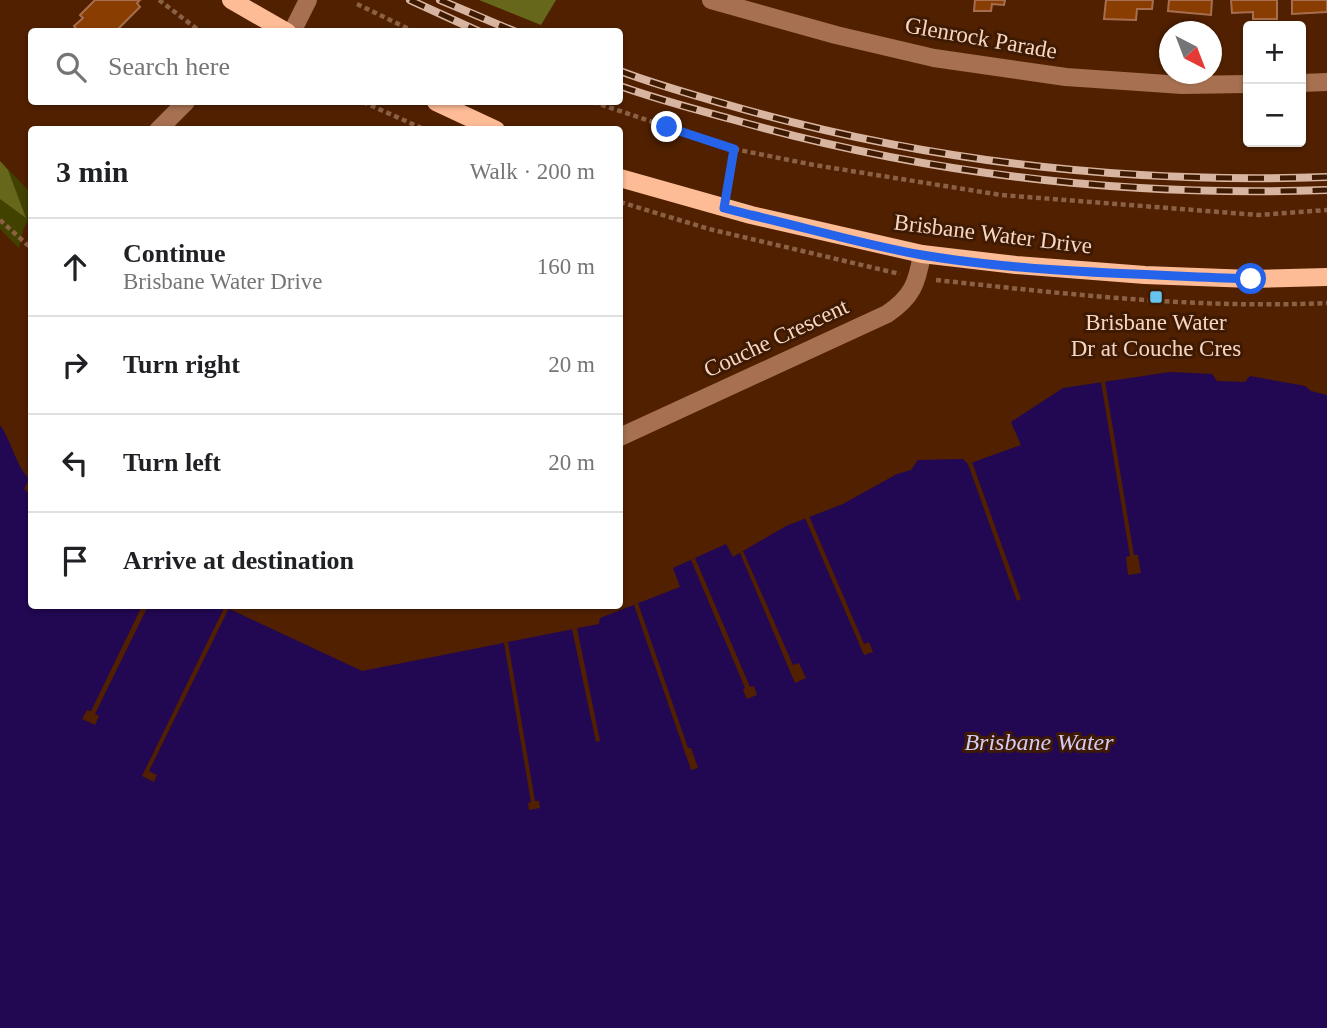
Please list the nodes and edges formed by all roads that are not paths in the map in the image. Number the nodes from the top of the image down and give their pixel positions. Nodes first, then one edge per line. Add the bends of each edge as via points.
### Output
1 (231, 0) edge
2 (308, 0) edge
3 (711, 0) edge
4 (283, 28) edge
5 (292, 28) edge
6 (1327, 82) edge
7 (1306, 83) edge
8 (1243, 84) edge
9 (183, 105) edge
10 (442, 105) edge
11 (162, 126) edge
12 (487, 126) edge
13 (623, 179) edge
14 (922, 254) junction
15 (1327, 277) edge
16 (623, 436) edge

1 - 4 main road
2 - 5 street
3 - 8 street, Glenrock Parade via 934,58 1066,77
6 - 7 street
9 - 11 street
10 - 12 main road
13 - 14 main road, Brisbane Water Drive via 724,208
14 - 15 main road, Brisbane Water Drive via 1145,275
14 - 16 street, Couche Crescent via 911,293 887,314

